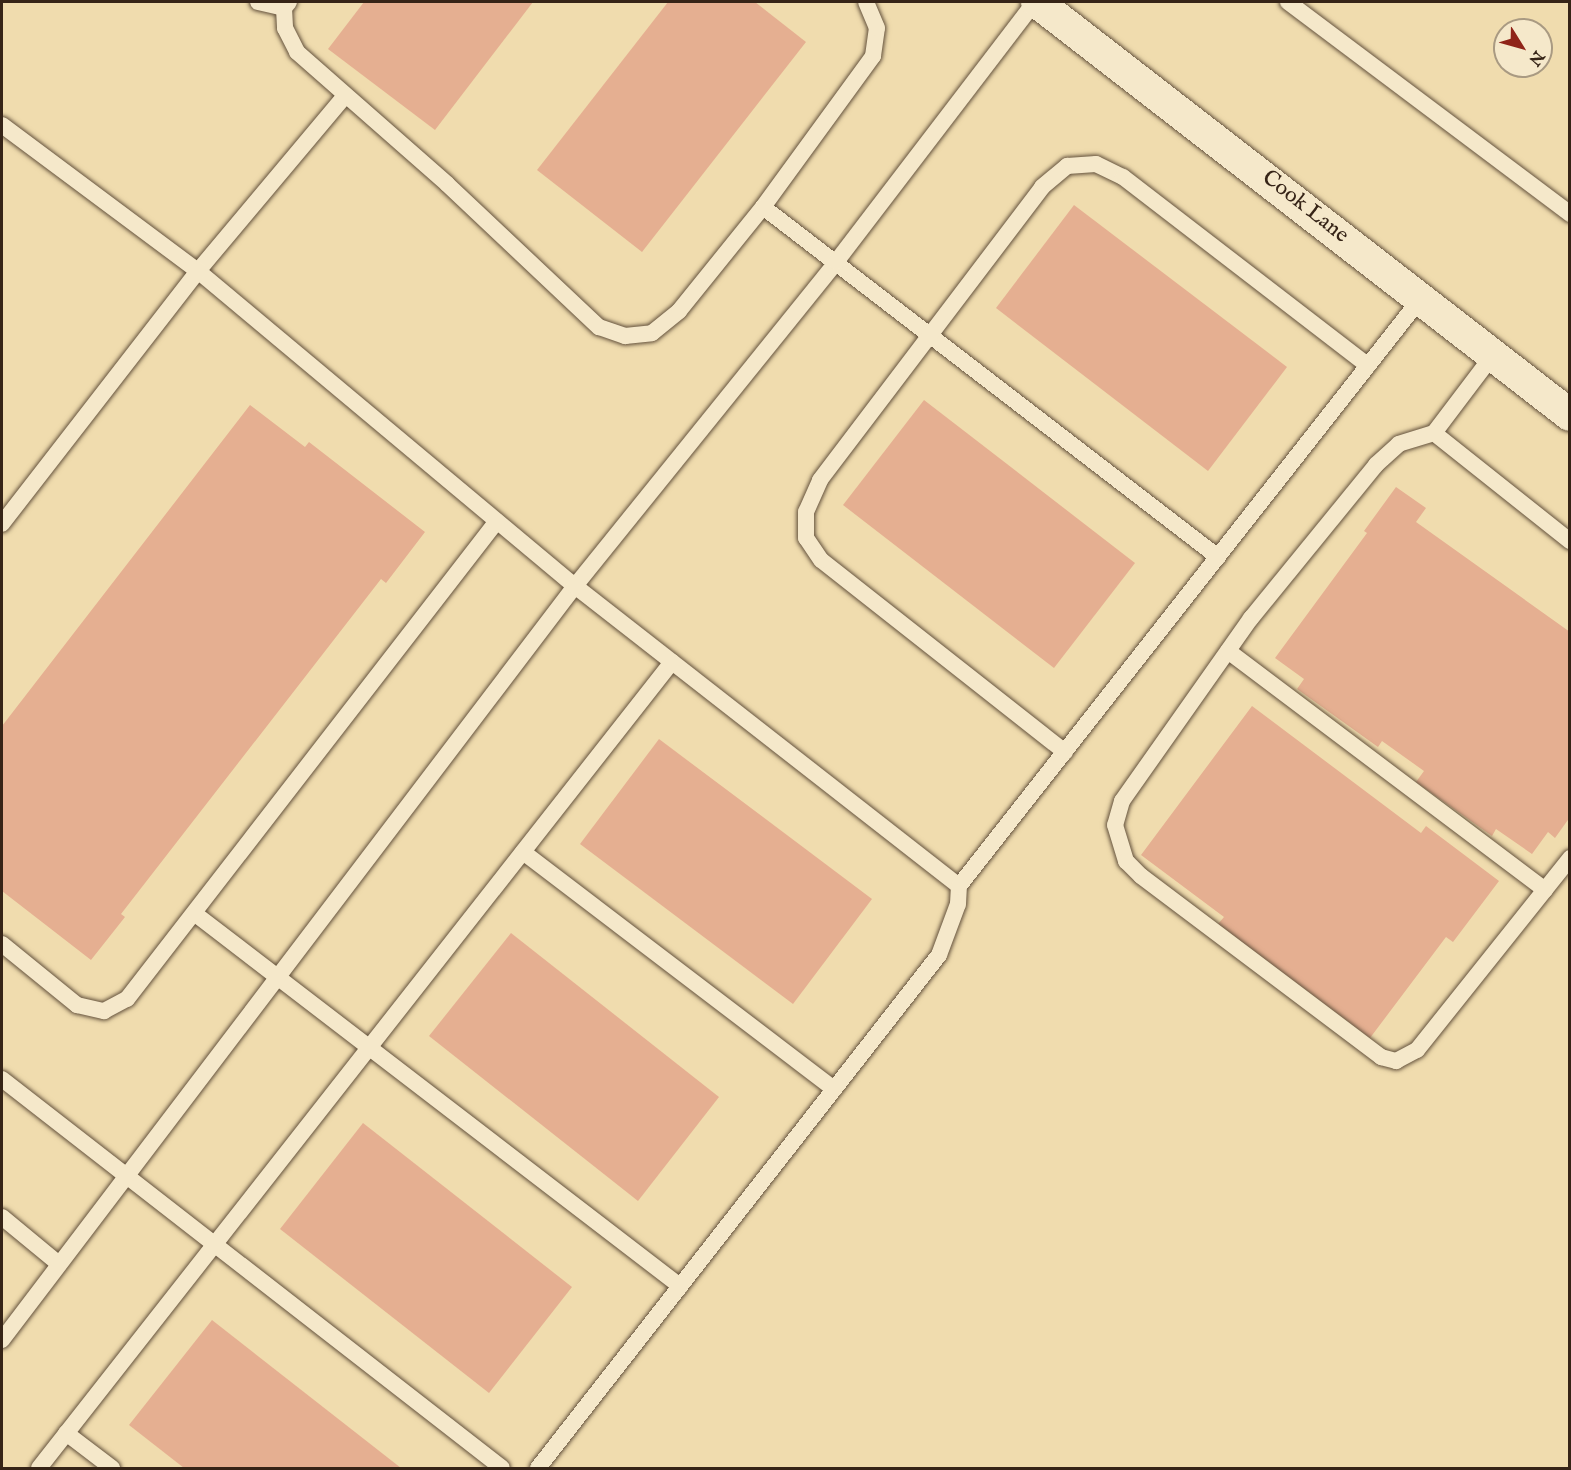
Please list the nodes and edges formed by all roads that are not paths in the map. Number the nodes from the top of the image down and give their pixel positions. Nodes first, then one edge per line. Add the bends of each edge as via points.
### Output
1 (258, 2) edge
2 (866, 2) edge
3 (1036, 2) edge
4 (1288, 2) edge
5 (287, 5) edge
6 (344, 98) junction
7 (2, 125) edge
8 (763, 207) junction
9 (1569, 214) edge
10 (836, 262) junction
11 (198, 272) junction
12 (1421, 298) junction
13 (930, 334) junction
14 (1493, 355) junction
15 (1368, 366) junction
16 (1569, 415) edge
17 (1434, 433) junction
18 (497, 521) junction
19 (2, 524) edge
20 (1569, 541) edge
21 (1218, 557) junction
22 (574, 586) junction
23 (1228, 651) junction
24 (672, 662) junction
25 (1065, 752) junction
26 (523, 852) junction
27 (1569, 858) edge
28 (959, 886) junction
29 (1545, 890) junction
30 (194, 913) junction
31 (2, 944) edge
32 (277, 977) junction
33 (370, 1048) junction
34 (2, 1079) edge
35 (834, 1089) junction
36 (125, 1177) junction
37 (2, 1217) edge
38 (212, 1244) junction
39 (59, 1264) junction
40 (680, 1286) junction
41 (2, 1340) edge
42 (66, 1433) junction
43 (39, 1468) edge
44 (112, 1468) edge
45 (502, 1468) edge
46 (538, 1468) edge

1 - 5 lane
2 - 8 lane via 877,28 873,56
3 - 10 lane
3 - 12 street, Cook Lane
4 - 9 lane
5 - 6 lane via 285,28 297,52
6 - 8 lane via 447,184 599,327 625,336 652,333 679,311
6 - 11 lane
7 - 11 lane
8 - 10 lane
10 - 13 lane
10 - 22 lane
11 - 18 lane
11 - 19 lane
12 - 14 street, Cook Lane
12 - 15 lane
13 - 15 lane via 1041,188 1066,166 1096,164 1123,177
13 - 21 lane
13 - 25 lane via 820,480 806,512 806,538 821,560
14 - 16 street, Cook Lane
14 - 17 lane
15 - 21 lane
17 - 20 lane
17 - 23 lane via 1399,444 1376,465
18 - 22 lane
18 - 30 lane
21 - 25 lane
22 - 24 lane
22 - 32 lane
23 - 29 lane
23 - 29 lane via 1122,801 1115,825 1126,861 1382,1057 1396,1061 1417,1050
24 - 26 lane
24 - 28 lane
25 - 28 lane
26 - 33 lane
26 - 35 lane
27 - 29 lane
28 - 35 lane via 958,904 939,955
30 - 31 lane via 127,999 104,1011 77,1005
30 - 32 lane
32 - 33 lane
32 - 36 lane
33 - 38 lane
33 - 40 lane
34 - 36 lane
35 - 40 lane
36 - 38 lane
36 - 39 lane
37 - 39 lane
38 - 42 lane
38 - 45 lane
39 - 41 lane
40 - 46 lane
42 - 43 lane
42 - 44 lane

